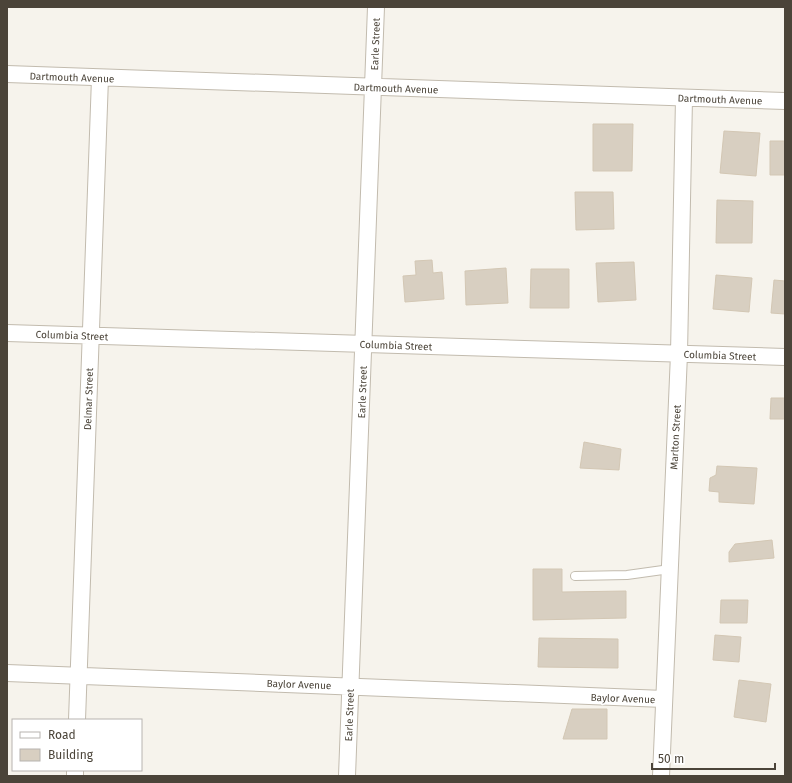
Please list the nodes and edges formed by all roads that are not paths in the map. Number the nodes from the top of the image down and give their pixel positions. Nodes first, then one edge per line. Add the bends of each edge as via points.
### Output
1 (376, 7) edge
2 (7, 74) edge
3 (100, 78) junction
4 (373, 87) junction
5 (684, 98) junction
6 (785, 101) edge
7 (7, 333) edge
8 (91, 335) junction
9 (363, 344) junction
10 (679, 354) junction
11 (785, 357) edge
12 (670, 569) junction
13 (575, 576) dead end
14 (7, 673) edge
15 (78, 676) junction
16 (350, 686) junction
17 (664, 699) junction
18 (77, 719) edge
19 (347, 776) edge
20 (661, 776) edge

1 - 4 street, Earle Street
2 - 3 street, Dartmouth Avenue
3 - 4 street, Dartmouth Avenue
3 - 8 street, Delmar Street
4 - 5 street, Dartmouth Avenue
4 - 9 street, Earle Street
5 - 6 street, Dartmouth Avenue
5 - 10 street, Marlton Street
7 - 8 street, Columbia Street
8 - 9 street, Columbia Street
8 - 15 street, Delmar Street
9 - 10 street, Columbia Street
9 - 16 street, Earle Street
10 - 11 street, Columbia Street
10 - 12 street, Marlton Street
12 - 13 lane via 627,575
12 - 17 street, Marlton Street
14 - 15 street, Baylor Avenue
15 - 16 street, Baylor Avenue
15 - 18 street, Delmar Street
16 - 17 street, Baylor Avenue
16 - 19 street, Earle Street
17 - 20 street, Marlton Street

